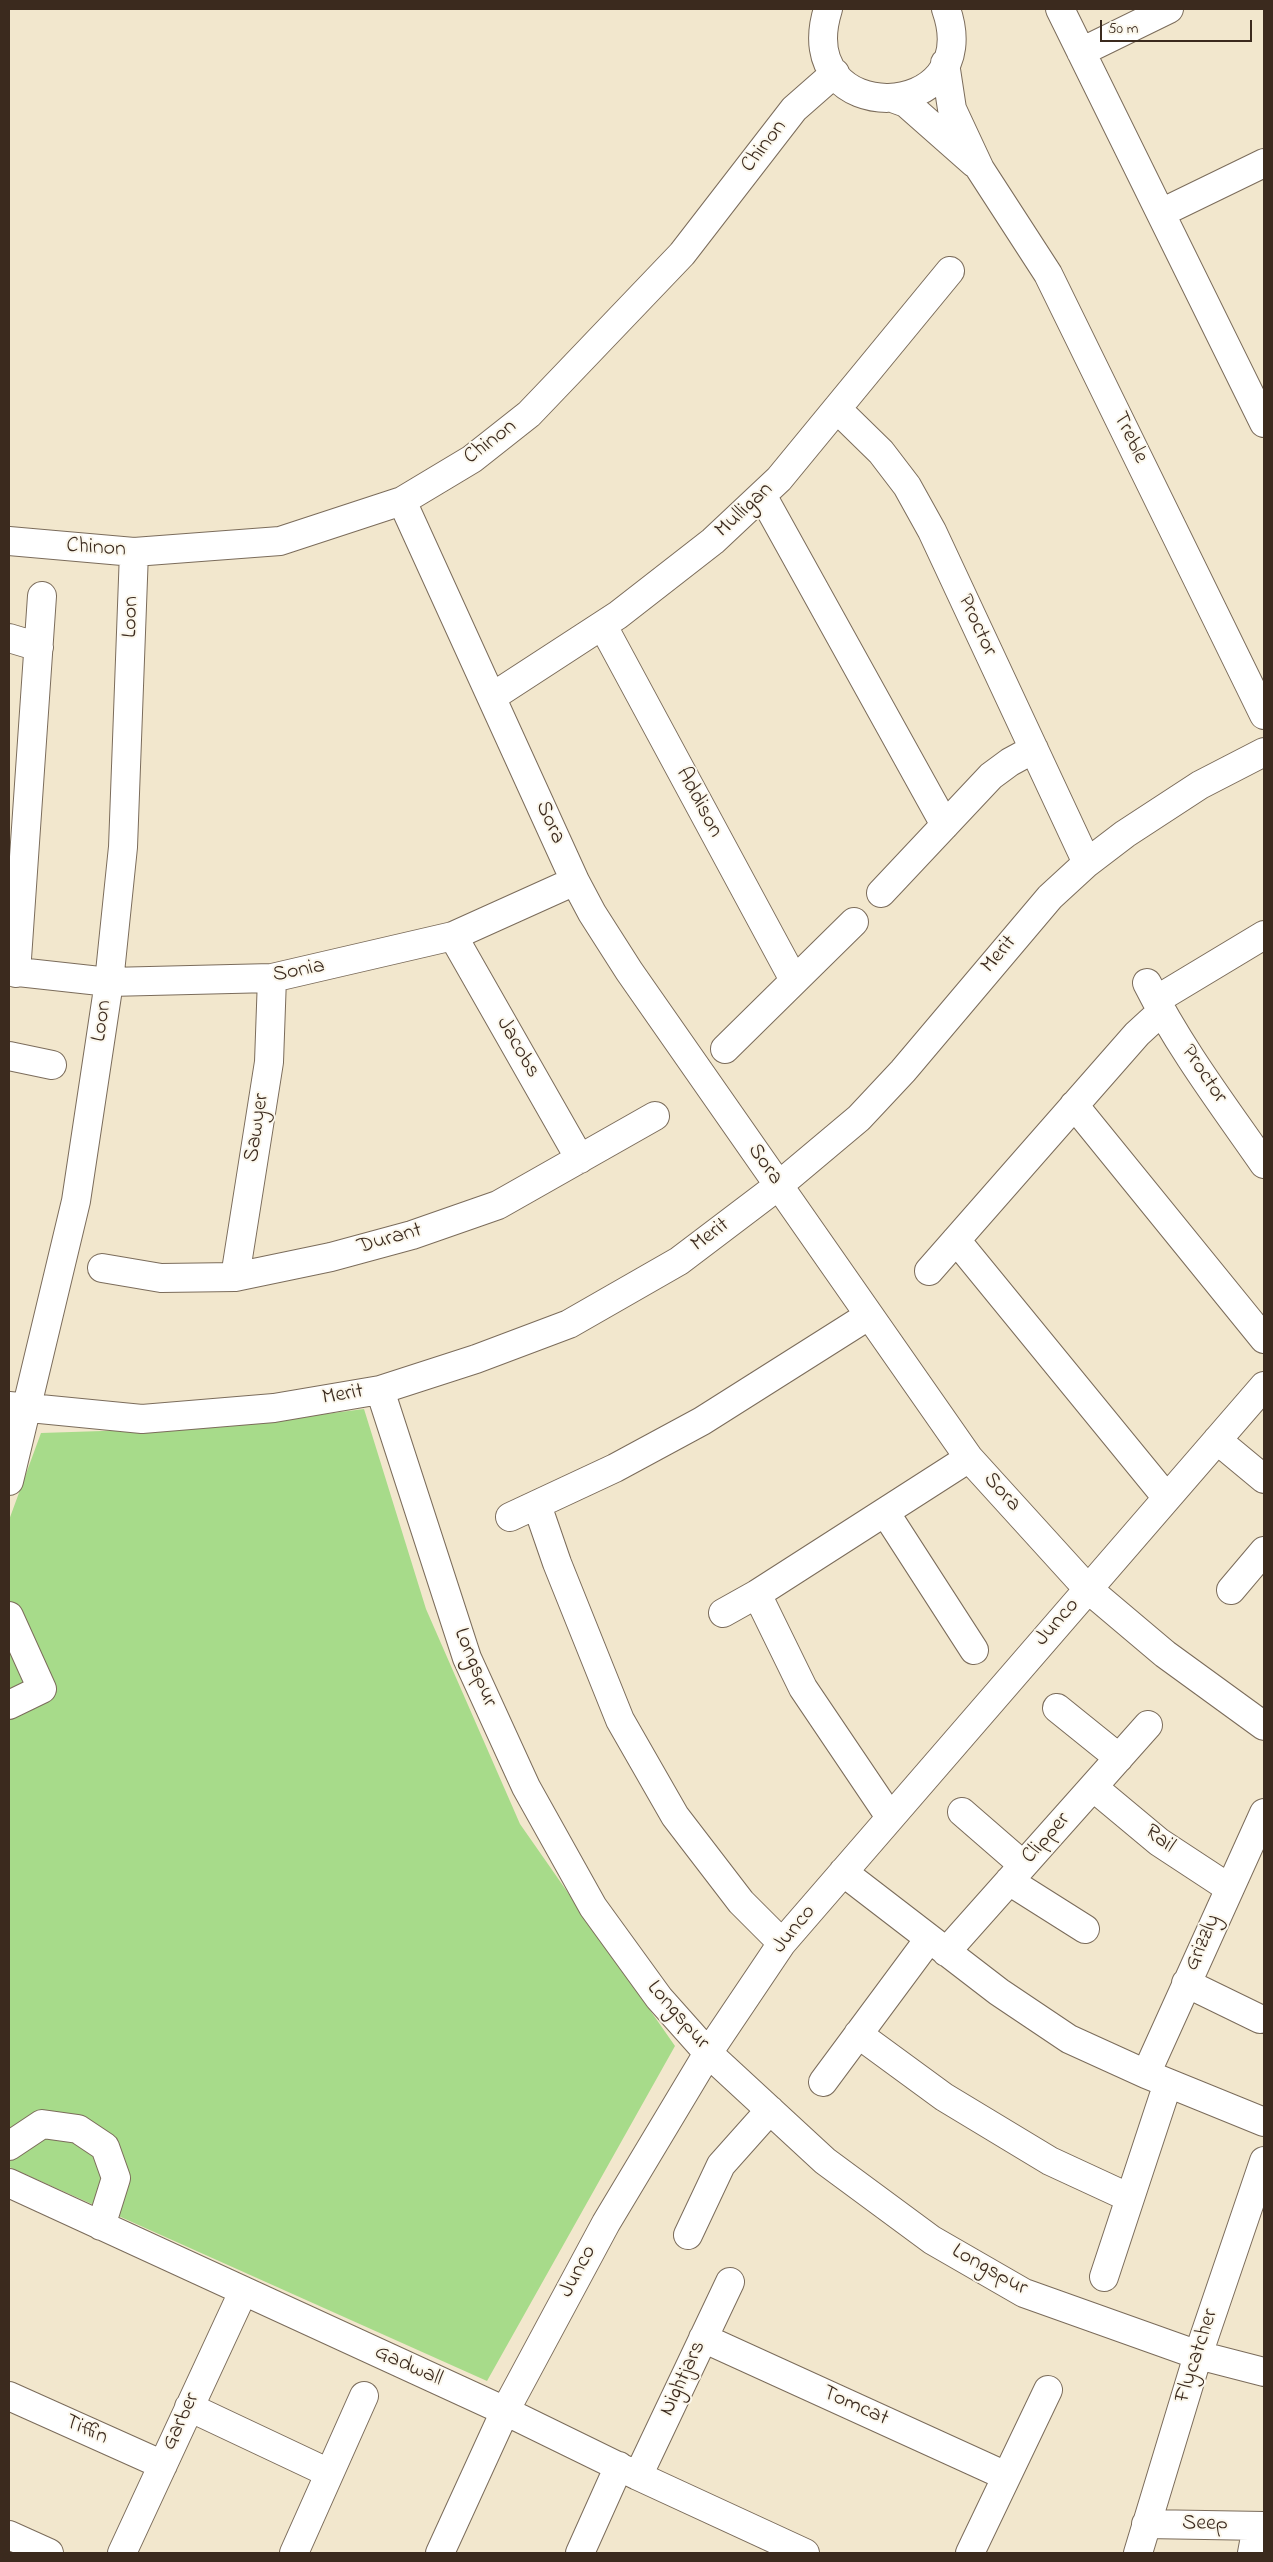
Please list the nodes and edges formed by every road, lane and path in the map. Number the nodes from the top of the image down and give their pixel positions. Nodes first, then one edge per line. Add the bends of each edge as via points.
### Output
1 (828, 9) edge
2 (1060, 9) edge
3 (1169, 9) edge
4 (951, 14) edge
5 (1081, 52) junction
6 (946, 63) junction
7 (835, 73) junction
8 (895, 99) junction
9 (1264, 162) edge
10 (980, 169) junction
11 (1161, 213) junction
12 (950, 272) dead end
13 (837, 409) junction
14 (1262, 414) edge
15 (762, 495) junction
16 (402, 502) junction
17 (9, 541) edge
18 (134, 552) junction
19 (42, 596) dead end
20 (603, 626) junction
21 (9, 638) edge
22 (39, 647) junction
23 (492, 697) junction
24 (1264, 715) edge
25 (1034, 749) junction
26 (1264, 752) edge
27 (20, 761) edge
28 (944, 825) junction
29 (1087, 863) junction
30 (575, 881) junction
31 (15, 886) edge
32 (880, 893) dead end
33 (854, 922) dead end
34 (1264, 935) edge
35 (454, 936) junction
36 (13, 972) edge
37 (272, 978) junction
38 (794, 980) junction
39 (109, 982) junction
40 (1155, 998) junction
41 (725, 1049) dead end
42 (9, 1056) edge
43 (52, 1065) dead end
44 (1074, 1106) junction
45 (655, 1116) dead end
46 (580, 1159) junction
47 (1264, 1164) edge
48 (778, 1186) junction
49 (956, 1240) junction
50 (102, 1268) dead end
51 (929, 1271) dead end
52 (235, 1277) junction
53 (868, 1316) junction
54 (1264, 1339) edge
55 (1264, 1386) edge
56 (380, 1390) junction
57 (18, 1407) edge
58 (1217, 1440) junction
59 (969, 1458) junction
60 (1264, 1479) edge
61 (9, 1481) edge
62 (1167, 1498) junction
63 (536, 1505) junction
64 (885, 1512) junction
65 (510, 1517) dead end
66 (1264, 1551) edge
67 (1088, 1589) junction
68 (1231, 1590) dead end
69 (757, 1594) junction
70 (723, 1613) dead end
71 (9, 1616) edge
72 (974, 1650) dead end
73 (9, 1705) edge
74 (1057, 1708) dead end
75 (1148, 1725) dead end
76 (1264, 1726) edge
77 (1119, 1758) junction
78 (1093, 1787) junction
79 (962, 1812) dead end
80 (1264, 1813) edge
81 (890, 1817) junction
82 (1255, 1857) edge
83 (842, 1872) junction
84 (1016, 1873) junction
85 (1230, 1888) junction
86 (1085, 1929) dead end
87 (782, 1943) junction
88 (937, 1945) junction
89 (1186, 1983) junction
90 (1260, 2019) dead end
91 (858, 2034) junction
92 (708, 2053) junction
93 (1157, 2079) junction
94 (823, 2082) dead end
95 (770, 2110) junction
96 (1264, 2122) edge
97 (9, 2146) edge
98 (1262, 2174) edge
99 (9, 2183) edge
100 (1130, 2198) junction
101 (101, 2226) junction
102 (688, 2235) dead end
103 (1104, 2277) dead end
104 (730, 2282) dead end
105 (243, 2292) junction
106 (703, 2338) junction
107 (1198, 2355) junction
108 (1264, 2372) edge
109 (1048, 2390) dead end
110 (9, 2396) edge
111 (364, 2396) dead end
112 (189, 2407) junction
113 (505, 2411) junction
114 (163, 2465) junction
115 (628, 2471) junction
116 (329, 2473) junction
117 (1006, 2476) junction
118 (1146, 2524) junction
119 (1261, 2526) edge
120 (9, 2535) edge
121 (49, 2553) edge
122 (122, 2553) edge
123 (294, 2553) edge
124 (440, 2553) edge
125 (580, 2553) edge
126 (805, 2553) edge
127 (970, 2553) edge
128 (1138, 2553) edge
129 (1252, 2553) edge

1 - 7 street via 823,41
2 - 5 street
3 - 5 street
4 - 6 street via 952,37
5 - 11 street
6 - 8 street via 933,81 915,93
6 - 10 street, Treble via 952,109
7 - 8 street via 861,94
7 - 16 street, Chinon via 794,110 682,254 529,414 472,459
8 - 10 street, Treble via 906,103
9 - 11 street
10 - 24 street, Treble via 1048,274
11 - 14 street
12 - 13 street, Mulligan
13 - 15 street, Mulligan
13 - 25 street, Proctor via 881,452 907,486 932,531
15 - 20 street, Mulligan via 713,541
15 - 28 street
16 - 18 street, Chinon via 280,541
16 - 23 street, Sora
17 - 18 street, Chinon
18 - 39 street, Loon via 123,848
19 - 22 street
20 - 23 street, Mulligan
20 - 38 street, Addison
21 - 22 street
22 - 27 street
23 - 30 street, Sora
25 - 28 street via 991,776
25 - 29 street, Proctor
26 - 29 street, Merit via 1200,785
27 - 31 street
28 - 32 street
29 - 48 street, Merit via 1050,897 903,1071 858,1118
30 - 35 street, Sonia
30 - 48 street, Sora via 629,971
31 - 36 street
33 - 38 street
34 - 40 street
35 - 37 street, Sonia
35 - 46 street, Jacobs
36 - 39 street, Sonia
37 - 39 street, Sonia
37 - 52 street, Sawyer via 269,1062
38 - 41 street
39 - 57 street, Loon via 76,1201
40 - 44 street via 1137,1034
40 - 47 street, Proctor
42 - 43 street
44 - 49 street
44 - 54 street
45 - 46 street, Durant
46 - 52 street, Durant via 498,1205 412,1236
48 - 53 street, Sora
48 - 56 street, Merit via 679,1261 569,1324
49 - 51 street
49 - 62 street
50 - 52 street, Durant via 161,1278
53 - 59 street, Sora
53 - 63 street via 702,1421 616,1468
55 - 58 street, Junco
56 - 57 street, Merit via 274,1408 142,1419
56 - 92 street, Longspur via 467,1658 526,1787 593,1906 658,1998
57 - 61 street, Loon
58 - 60 street
58 - 62 street, Junco
59 - 64 street
59 - 67 street, Sora
62 - 67 street, Junco
63 - 65 street
63 - 87 street via 620,1720 675,1816 741,1902
64 - 69 street
64 - 72 street
66 - 68 street
67 - 76 street, Sora via 1165,1654
67 - 81 street, Junco
69 - 70 street
69 - 81 street via 803,1688
71 - 73 street via 42,1689
74 - 77 street
75 - 77 street, Clipper
77 - 78 street, Clipper
78 - 84 street, Clipper
78 - 85 street, Rail via 1159,1842
79 - 84 street
80 - 82 street, Grizzly
81 - 83 street, Junco
82 - 85 street, Grizzly
83 - 87 street, Junco
83 - 88 street
84 - 86 street
84 - 88 street, Clipper
85 - 89 street, Grizzly
87 - 92 street, Junco
88 - 91 street, Clipper
88 - 93 street via 1069,2039
89 - 90 street
89 - 93 street, Grizzly
91 - 94 street, Clipper
91 - 100 street via 952,2102 1050,2161
92 - 95 street, Longspur
92 - 113 street, Junco via 606,2223
93 - 96 street
93 - 100 street, Grizzly
95 - 102 street via 721,2165
95 - 107 street, Longspur via 825,2161 932,2240 1015,2288
97 - 101 street via 42,2124 78,2129 106,2147 116,2178
98 - 107 street, Flycatcher
99 - 101 street, Gadwall
100 - 103 street, Grizzly
101 - 105 street, Gadwall
104 - 106 street, Nightjars
105 - 112 street, Garber
105 - 113 street, Gadwall
106 - 115 street, Nightjars
106 - 117 street, Tomcat
107 - 108 street, Longspur
107 - 118 street, Flycatcher
109 - 117 street
110 - 114 street, Tiffin
111 - 116 street
112 - 114 street, Garber
112 - 116 street
113 - 115 street, Gadwall
113 - 124 street, Junco
114 - 122 street, Garber
115 - 125 street, Nightjars
115 - 126 street, Gadwall
116 - 123 street
117 - 127 street
118 - 119 street, Seep
118 - 128 street, Flycatcher
119 - 129 street
120 - 121 street

